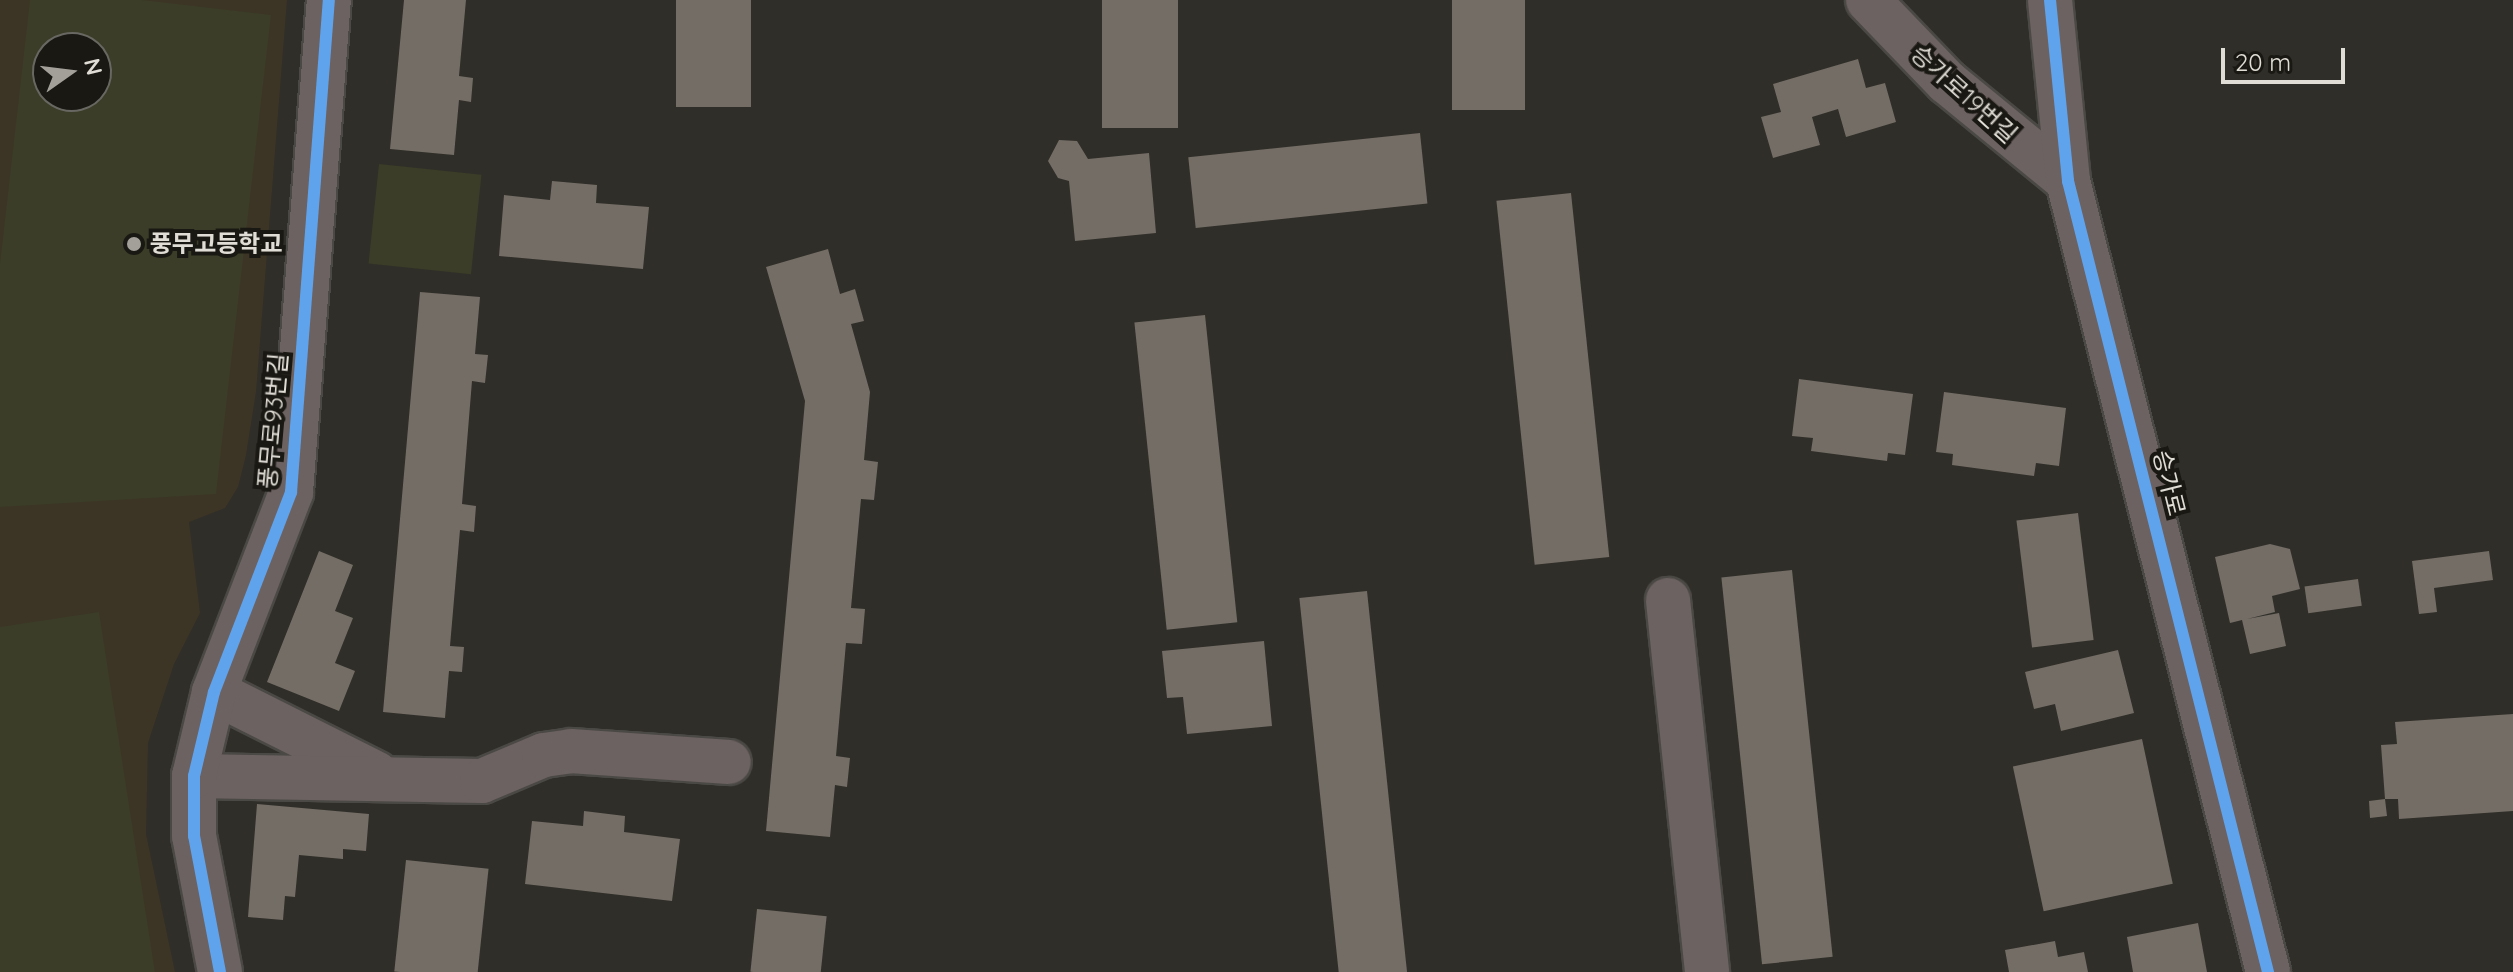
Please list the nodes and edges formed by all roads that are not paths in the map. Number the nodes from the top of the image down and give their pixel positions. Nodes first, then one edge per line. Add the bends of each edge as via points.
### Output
1 (329, 0) edge
2 (1868, 0) edge
3 (2050, 0) edge
4 (2068, 181) junction
5 (1668, 600) dead end
6 (214, 692) junction
7 (729, 762) dead end
8 (194, 776) junction
9 (387, 779) junction
10 (220, 972) edge
11 (1707, 972) edge
12 (2268, 972) edge

1 - 6 street, 풍무로93번길 via 291,492
2 - 4 street, 승가로19번길 via 1947,82
3 - 4 street, 승가로
4 - 12 street, 승가로
5 - 11 street
6 - 8 street, 풍무로93번길
6 - 9 street
7 - 9 street via 571,751 544,755 482,781
8 - 9 street
8 - 10 street, 풍무로93번길 via 194,836

